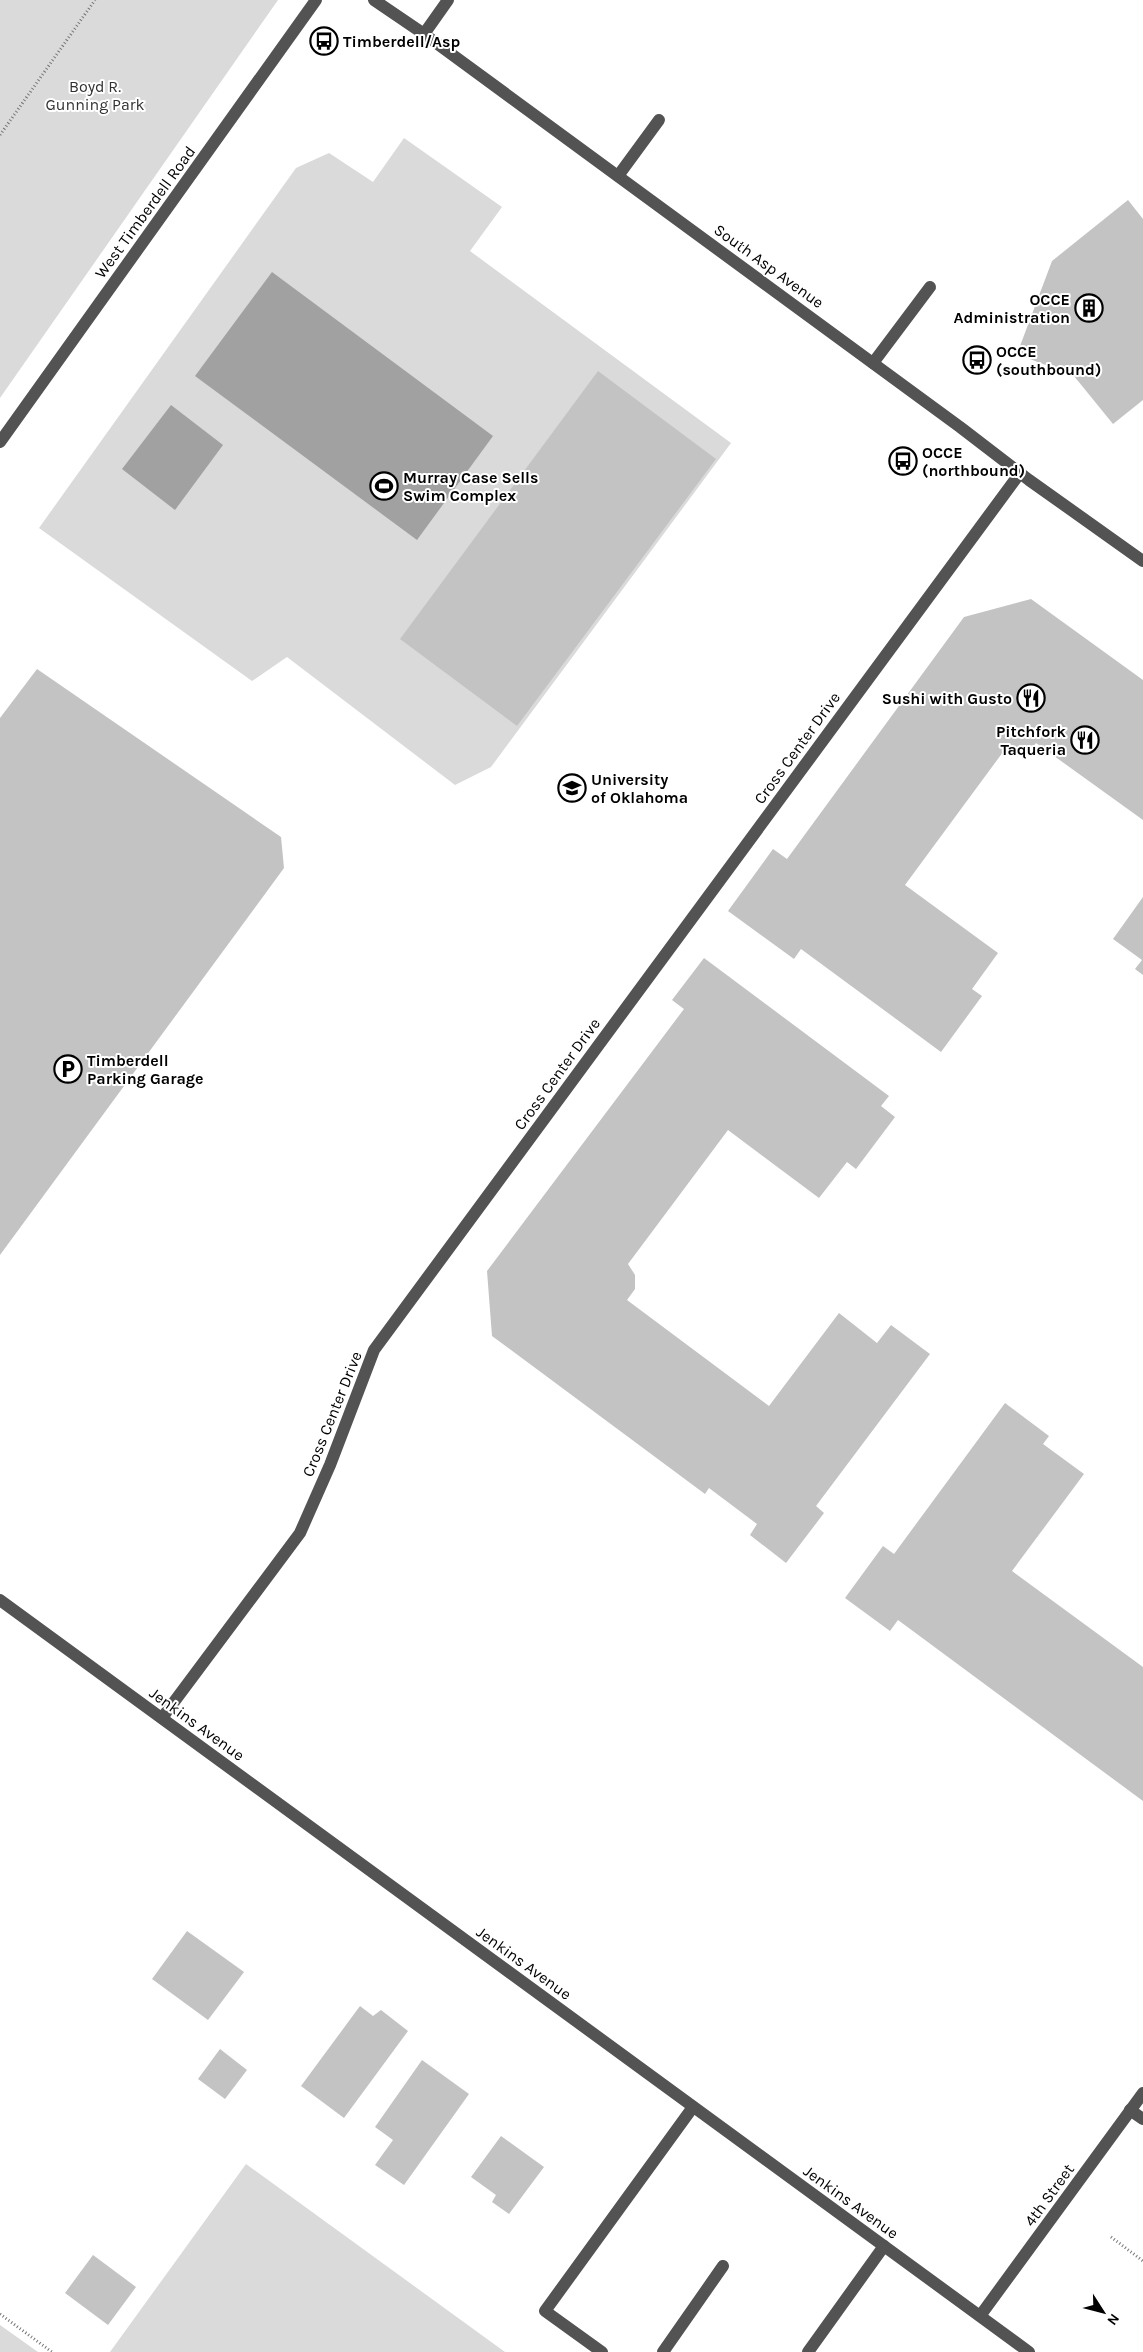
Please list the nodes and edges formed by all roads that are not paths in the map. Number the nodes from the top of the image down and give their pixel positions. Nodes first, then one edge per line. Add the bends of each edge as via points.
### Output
1 (316, 0) edge
2 (374, 0) edge
3 (448, 0) edge
4 (424, 34) junction
5 (659, 120) dead end
6 (618, 176) junction
7 (930, 286) dead end
8 (873, 363) junction
9 (0, 442) edge
10 (1020, 473) junction
11 (1143, 561) edge
12 (0, 1600) edge
13 (162, 1718) junction
14 (1143, 2093) edge
15 (693, 2107) junction
16 (1130, 2110) junction
17 (1143, 2119) edge
18 (884, 2246) junction
19 (723, 2266) dead end
20 (980, 2316) junction
21 (602, 2352) edge
22 (663, 2352) edge
23 (808, 2352) edge
24 (1029, 2352) edge

1 - 9 street, West Timberdell Road
2 - 4 street, South Asp Avenue
3 - 4 street
4 - 6 street, South Asp Avenue
5 - 6 street
6 - 8 street, South Asp Avenue
7 - 8 street
8 - 10 street, South Asp Avenue
10 - 11 street, South Asp Avenue
10 - 13 street, Cross Center Drive via 374,1350 330,1465 300,1532
12 - 13 street, Jenkins Avenue
13 - 15 street, Jenkins Avenue
14 - 16 street, 4th Street
15 - 18 street, Jenkins Avenue
15 - 21 street via 545,2311
16 - 17 street
16 - 20 street, 4th Street
18 - 20 street, Jenkins Avenue
18 - 23 street
19 - 22 street
20 - 24 street, Jenkins Avenue

